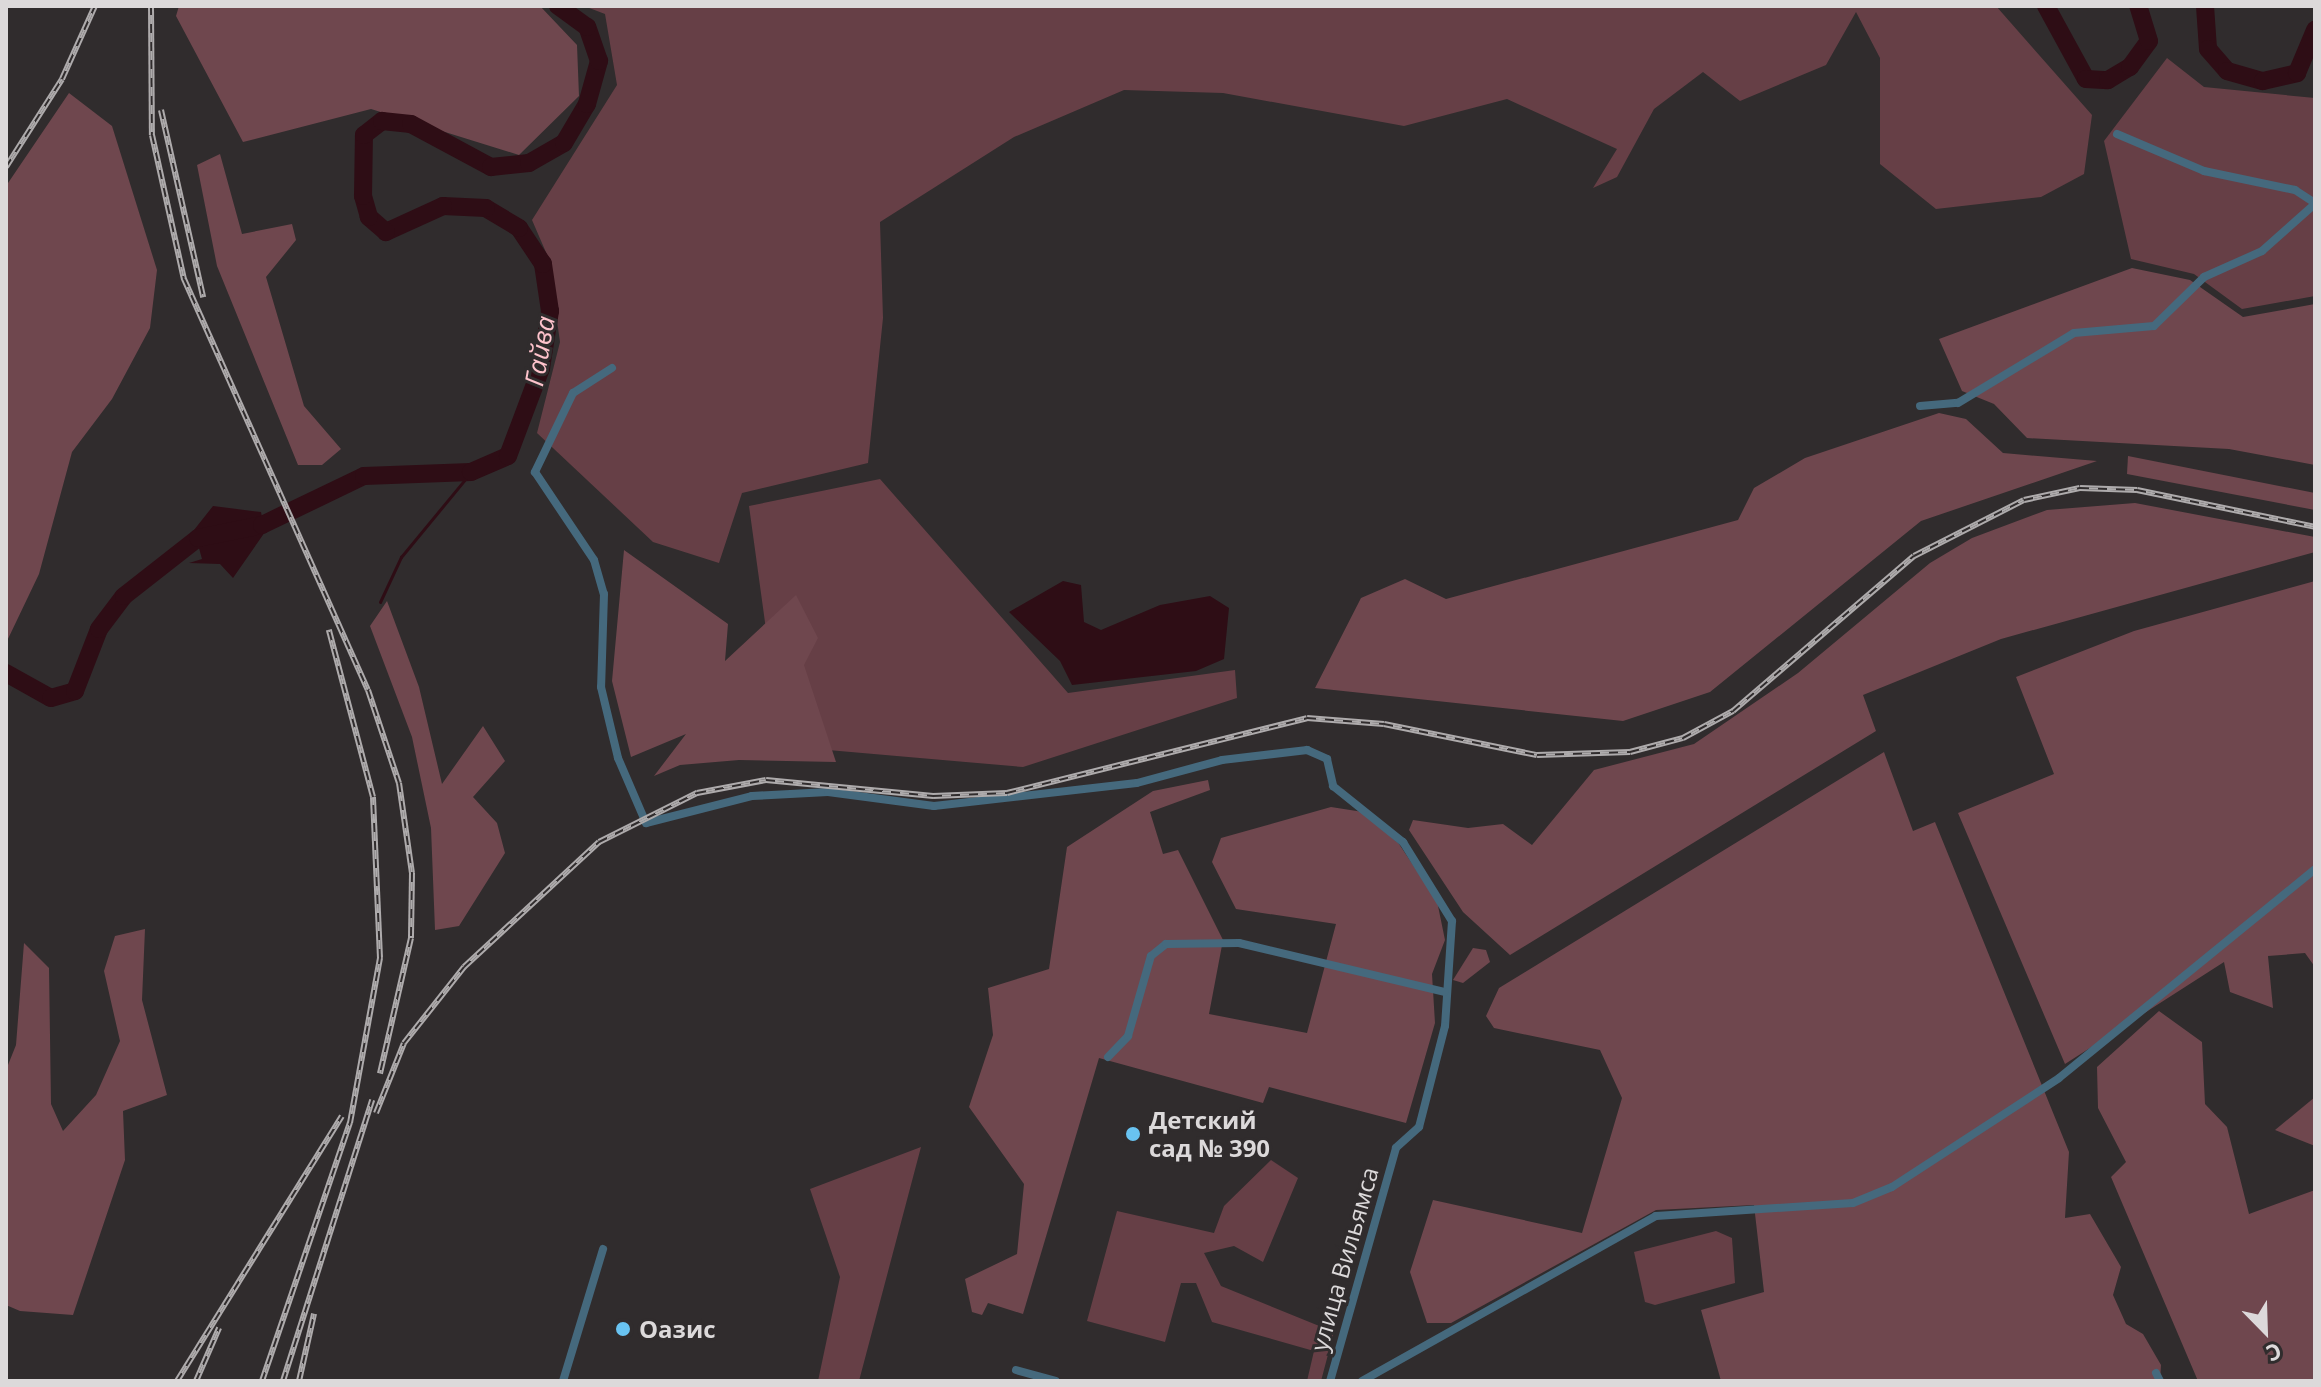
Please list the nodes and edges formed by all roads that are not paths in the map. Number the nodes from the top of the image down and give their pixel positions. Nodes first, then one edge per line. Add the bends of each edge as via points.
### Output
1 (2117, 134) dead end
2 (2315, 204) edge
3 (612, 368) dead end
4 (1920, 406) dead end
5 (2315, 869) edge
6 (1444, 992) junction
7 (1108, 1057) dead end
8 (603, 1249) dead end
9 (1016, 1370) dead end
10 (563, 1381) edge
11 (1056, 1381) edge
12 (1330, 1381) edge
13 (1362, 1381) edge

1 - 2 street via 2204,171 2285,187
2 - 4 street via 2262,251 2204,277 2154,326 2074,333 1958,403
3 - 6 street via 573,393 535,472 586,543 599,576 601,687 642,821 808,791 934,806 1137,783 1222,760 1307,750 1327,759 1333,786 1403,842 1442,898 1455,938
5 - 13 street via 2059,1078 1892,1187 1853,1203 1656,1216
6 - 7 street via 1239,943 1166,944 1151,956 1128,1036
6 - 12 street, улица Вильямса via 1445,1026 1419,1127 1396,1148
8 - 10 street
9 - 11 street

